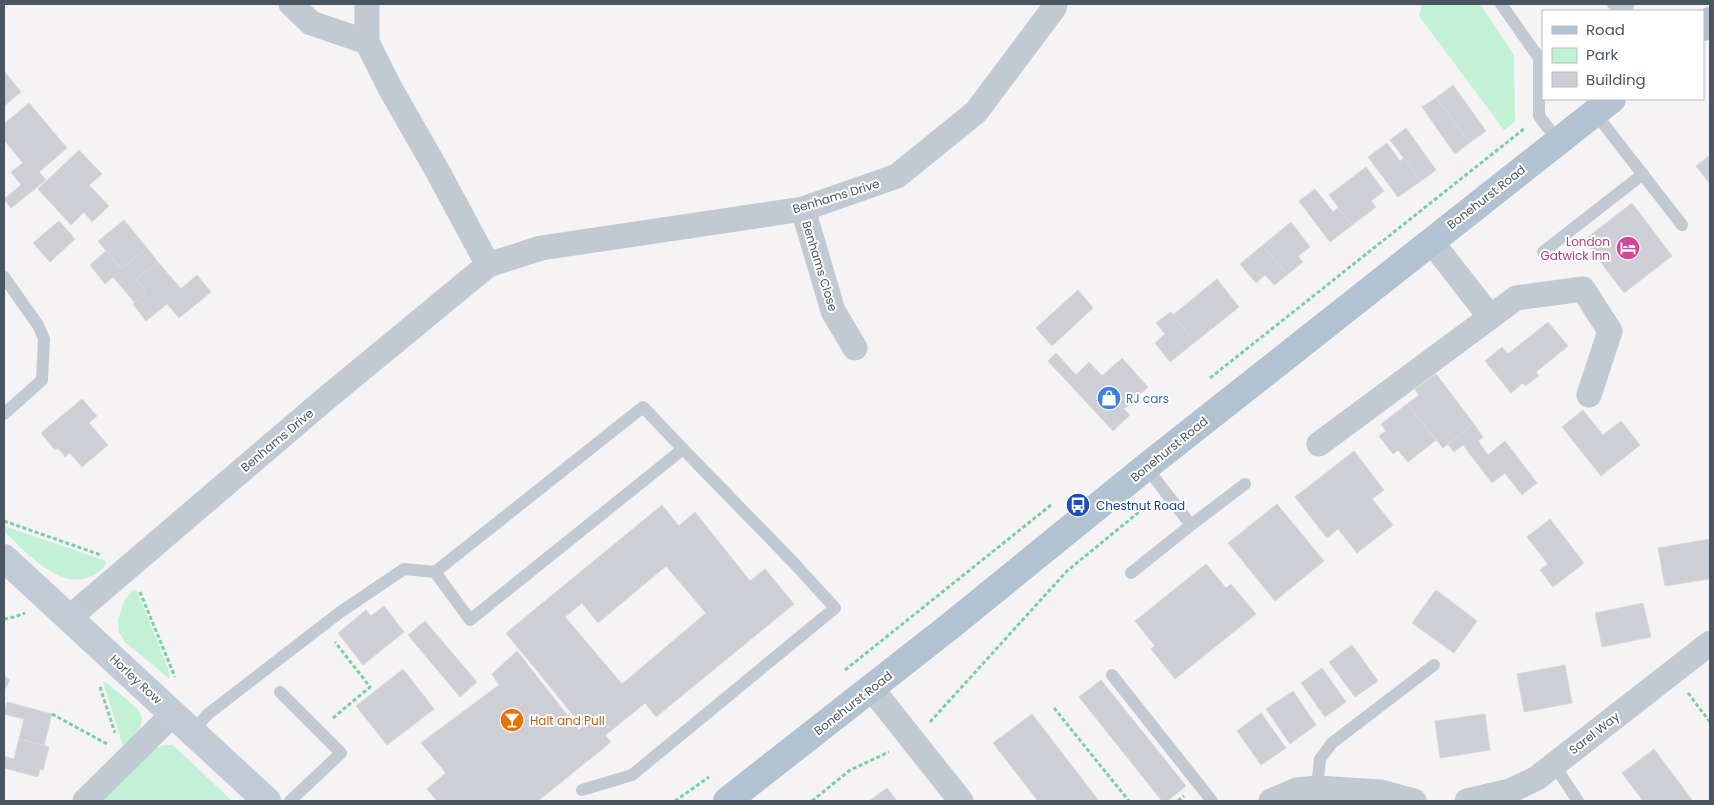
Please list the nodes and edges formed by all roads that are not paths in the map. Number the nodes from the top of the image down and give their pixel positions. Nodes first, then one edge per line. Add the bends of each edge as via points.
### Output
1 (291, 4) edge
2 (367, 4) edge
3 (1501, 4) edge
4 (1614, 4) edge
5 (1630, 4) edge
6 (1058, 5) edge
7 (367, 42) junction
8 (1603, 106) edge
9 (1558, 141) junction
10 (1643, 174) junction
11 (803, 209) junction
12 (1682, 225) dead end
13 (1430, 241) junction
14 (1543, 252) dead end
15 (488, 265) junction
16 (4, 277) edge
17 (1490, 317) junction
18 (855, 348) dead end
19 (1589, 395) dead end
20 (4, 414) edge
21 (1319, 444) dead end
22 (683, 449) junction
23 (1146, 467) junction
24 (1245, 484) dead end
25 (1191, 525) junction
26 (4, 558) edge
27 (435, 572) junction
28 (1131, 573) dead end
29 (69, 618) junction
30 (1710, 643) edge
31 (1434, 665) dead end
32 (1112, 675) dead end
33 (872, 688) junction
34 (280, 692) dead end
35 (173, 714) junction
36 (192, 732) junction
37 (1554, 765) junction
38 (1317, 788) junction
39 (582, 790) dead end
40 (85, 801) edge
41 (267, 801) edge
42 (290, 801) edge
43 (727, 801) edge
44 (961, 801) edge
45 (1212, 801) edge
46 (1271, 801) edge
47 (1414, 801) edge
48 (1467, 801) edge
49 (1578, 801) edge

1 - 7 street via 311,23
2 - 7 street
3 - 9 lane via 1540,58 1539,116
4 - 5 lane
6 - 11 street, Benhams Drive via 976,112 897,176
7 - 15 street
8 - 9 main road, Bonehurst Road
8 - 10 lane
9 - 13 main road, Bonehurst Road
10 - 12 lane
10 - 14 lane
11 - 15 street, Benhams Drive via 541,248
11 - 18 street, Benhams Close via 833,311
13 - 17 street
13 - 23 main road, Bonehurst Road
15 - 29 street, Benhams Drive
16 - 20 lane via 38,325 44,339 42,380
17 - 19 street via 1516,298 1583,290 1610,331
17 - 21 street
22 - 27 lane via 643,407
22 - 27 lane via 470,620
22 - 39 lane via 835,608 632,775
23 - 25 lane
23 - 33 main road, Bonehurst Road
24 - 25 lane
25 - 28 lane
26 - 29 street, Horley Row
27 - 36 lane via 404,569 208,714
29 - 35 street, Horley Row
30 - 37 street, Sarel Way
31 - 38 lane via 1332,743 1320,759
32 - 45 lane
33 - 43 main road, Bonehurst Road
33 - 44 street
34 - 42 lane via 341,753
35 - 36 street, Horley Row
35 - 40 street via 124,752
36 - 41 street, Horley Row
37 - 48 street, Sarel Way via 1537,778 1510,791
37 - 49 lane
38 - 46 street via 1297,790
38 - 47 street via 1381,792

